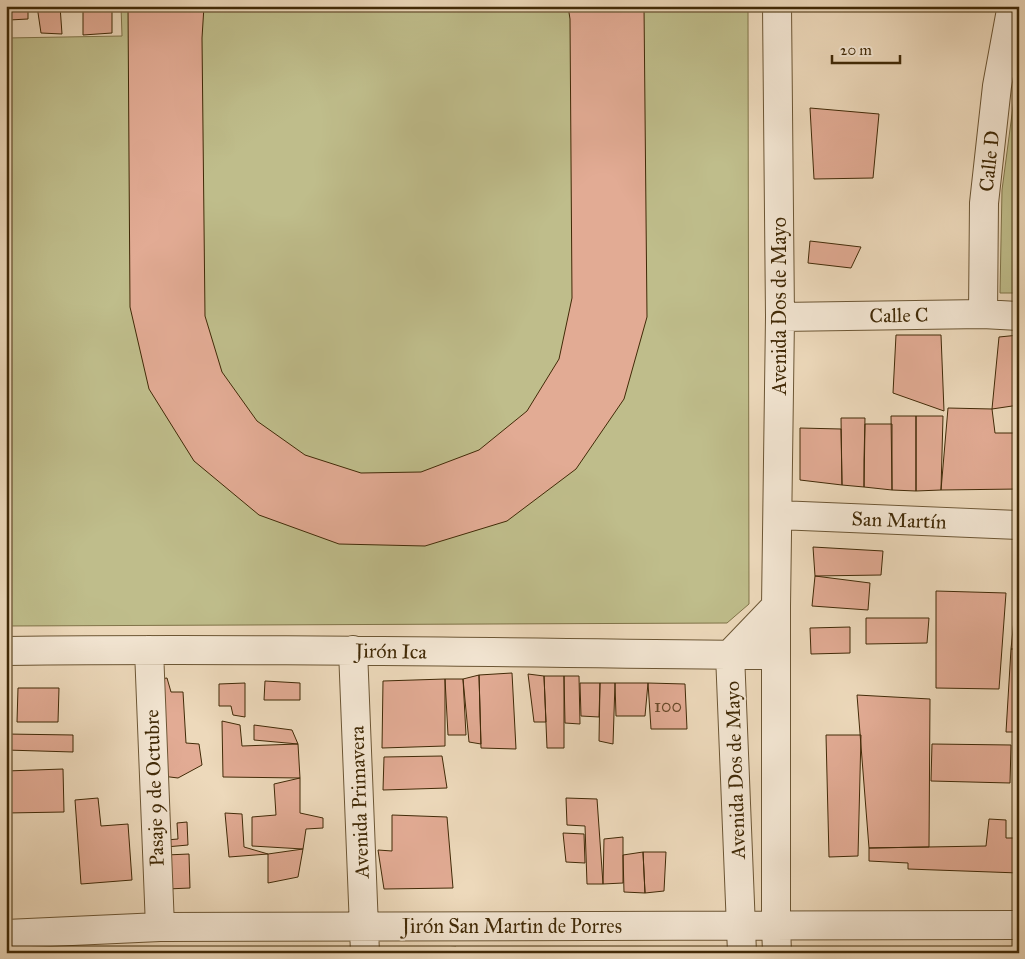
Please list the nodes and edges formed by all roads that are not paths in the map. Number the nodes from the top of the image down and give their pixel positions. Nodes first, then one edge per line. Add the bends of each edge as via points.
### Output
1 (777, 6) edge
2 (1010, 9) edge
3 (983, 314) junction
4 (1019, 316) edge
5 (780, 317) junction
6 (778, 515) junction
7 (1019, 525) edge
8 (776, 606) junction
9 (149, 650) junction
10 (353, 650) junction
11 (6, 651) edge
12 (730, 654) junction
13 (776, 654) junction
14 (741, 925) junction
15 (776, 925) junction
16 (1019, 925) edge
17 (364, 926) junction
18 (160, 927) junction
19 (6, 934) edge
20 (365, 953) edge
21 (742, 953) edge
22 (778, 953) edge

1 - 5 street, Avenida Dos de Mayo
2 - 3 street, Calle D via 997,86 984,203
3 - 4 street, Calle C
3 - 5 street, Calle C
5 - 6 street, Avenida Dos de Mayo
6 - 7 street, San Martín
6 - 8 street, Avenida Dos de Mayo
8 - 12 street, Avenida Dos de Mayo
8 - 13 street, Avenida Dos de Mayo
9 - 10 street, Jirón Ica
9 - 11 street, Jirón Ica
9 - 18 street, Pasaje 9 de Octubre
10 - 12 street, Jirón Ica
10 - 17 street, Avenida Primavera
12 - 13 street, Jirón Ica
12 - 14 street, Avenida Dos de Mayo
13 - 15 street, Avenida Dos de Mayo
14 - 15 street, Jirón San Martin de Porres
14 - 17 street, Jirón San Martin de Porres
14 - 21 street, Avenida Dos de Mayo
15 - 16 street, Jirón San Martin de Porres
15 - 22 street, Avenida Dos de Mayo
17 - 18 street, Jirón San Martin de Porres
17 - 20 street, Avenida Primavera
18 - 19 street, Jirón San Martin de Porres

